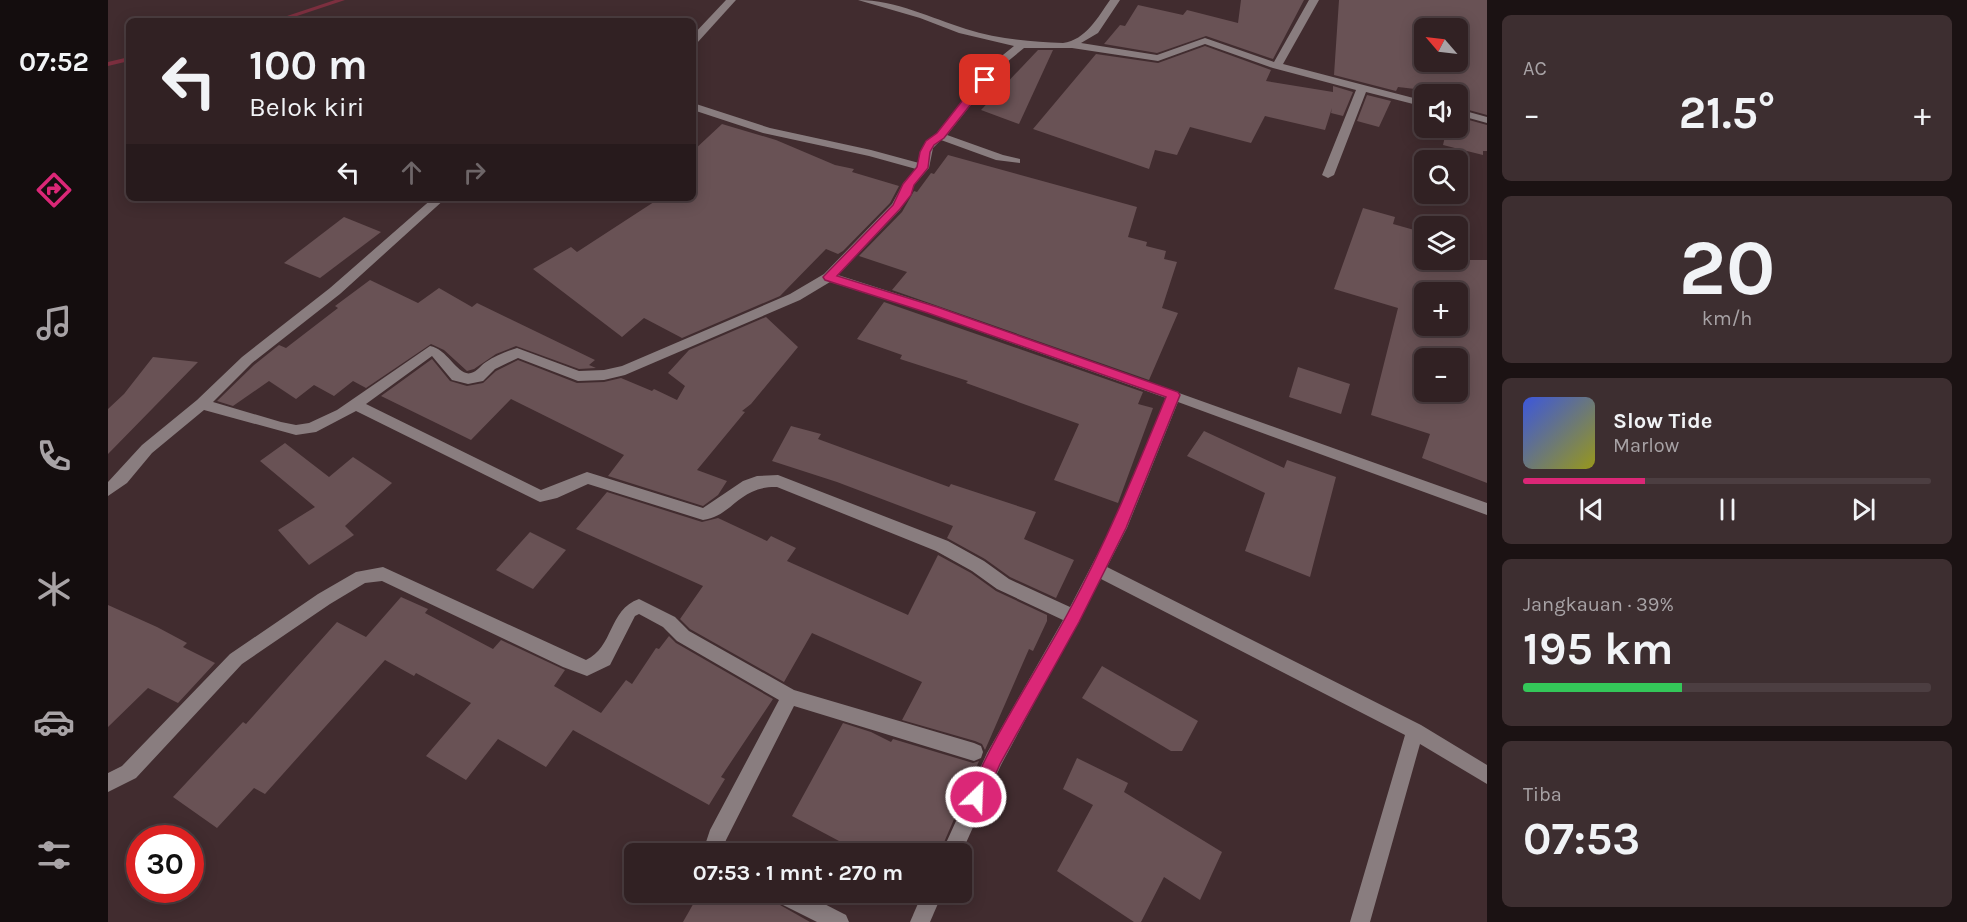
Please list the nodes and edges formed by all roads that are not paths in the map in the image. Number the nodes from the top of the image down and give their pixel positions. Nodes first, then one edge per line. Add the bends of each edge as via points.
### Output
1 (731, 0) edge
2 (863, 0) edge
3 (1115, 0) edge
4 (1314, 0) edge
5 (696, 38) edge
6 (1022, 45) junction
7 (1072, 45) junction
8 (1276, 66) junction
9 (1362, 89) junction
10 (1414, 101) edge
11 (696, 107) edge
12 (1468, 115) edge
13 (1487, 120) edge
14 (940, 136) junction
15 (1016, 161) dead end
16 (922, 168) junction
17 (1328, 175) dead end
18 (437, 201) edge
19 (829, 277) junction
20 (1174, 395) junction
21 (202, 404) junction
22 (356, 405) junction
23 (108, 490) edge
24 (1487, 509) edge
25 (1098, 570) junction
26 (1074, 617) junction
27 (790, 697) junction
28 (1415, 731) junction
29 (974, 752) dead end
30 (1487, 775) edge
31 (108, 783) edge
32 (715, 843) edge
33 (956, 843) edge
34 (800, 903) edge
35 (928, 903) edge
36 (839, 922) edge
37 (920, 922) edge
38 (1360, 922) edge

1 - 5 street
2 - 6 street
3 - 7 street via 1094,31
4 - 8 street
6 - 7 street
6 - 14 street via 997,65
7 - 8 street via 1158,58 1205,41
8 - 9 street
9 - 10 street
9 - 17 street
11 - 16 street via 766,131
12 - 13 street
14 - 15 street via 1000,159
14 - 16 street via 930,143
16 - 19 street via 896,207
18 - 21 street via 335,291 247,360
19 - 20 street
19 - 22 street via 795,297 625,370 578,376 517,353 468,378 456,376 436,352 430,351
20 - 24 street
20 - 25 street
21 - 22 street via 296,430 330,421
21 - 23 street via 147,449
22 - 26 street via 540,496 587,478 703,514 710,513 747,484 761,479 778,481 942,546 1003,584
25 - 26 street
25 - 28 street
26 - 33 street via 994,759
27 - 29 street
27 - 31 street via 639,606 629,611 604,660 587,668 383,574 362,578 324,599 236,659 129,772
27 - 32 street
28 - 30 street
28 - 38 street
34 - 36 street
35 - 37 street

